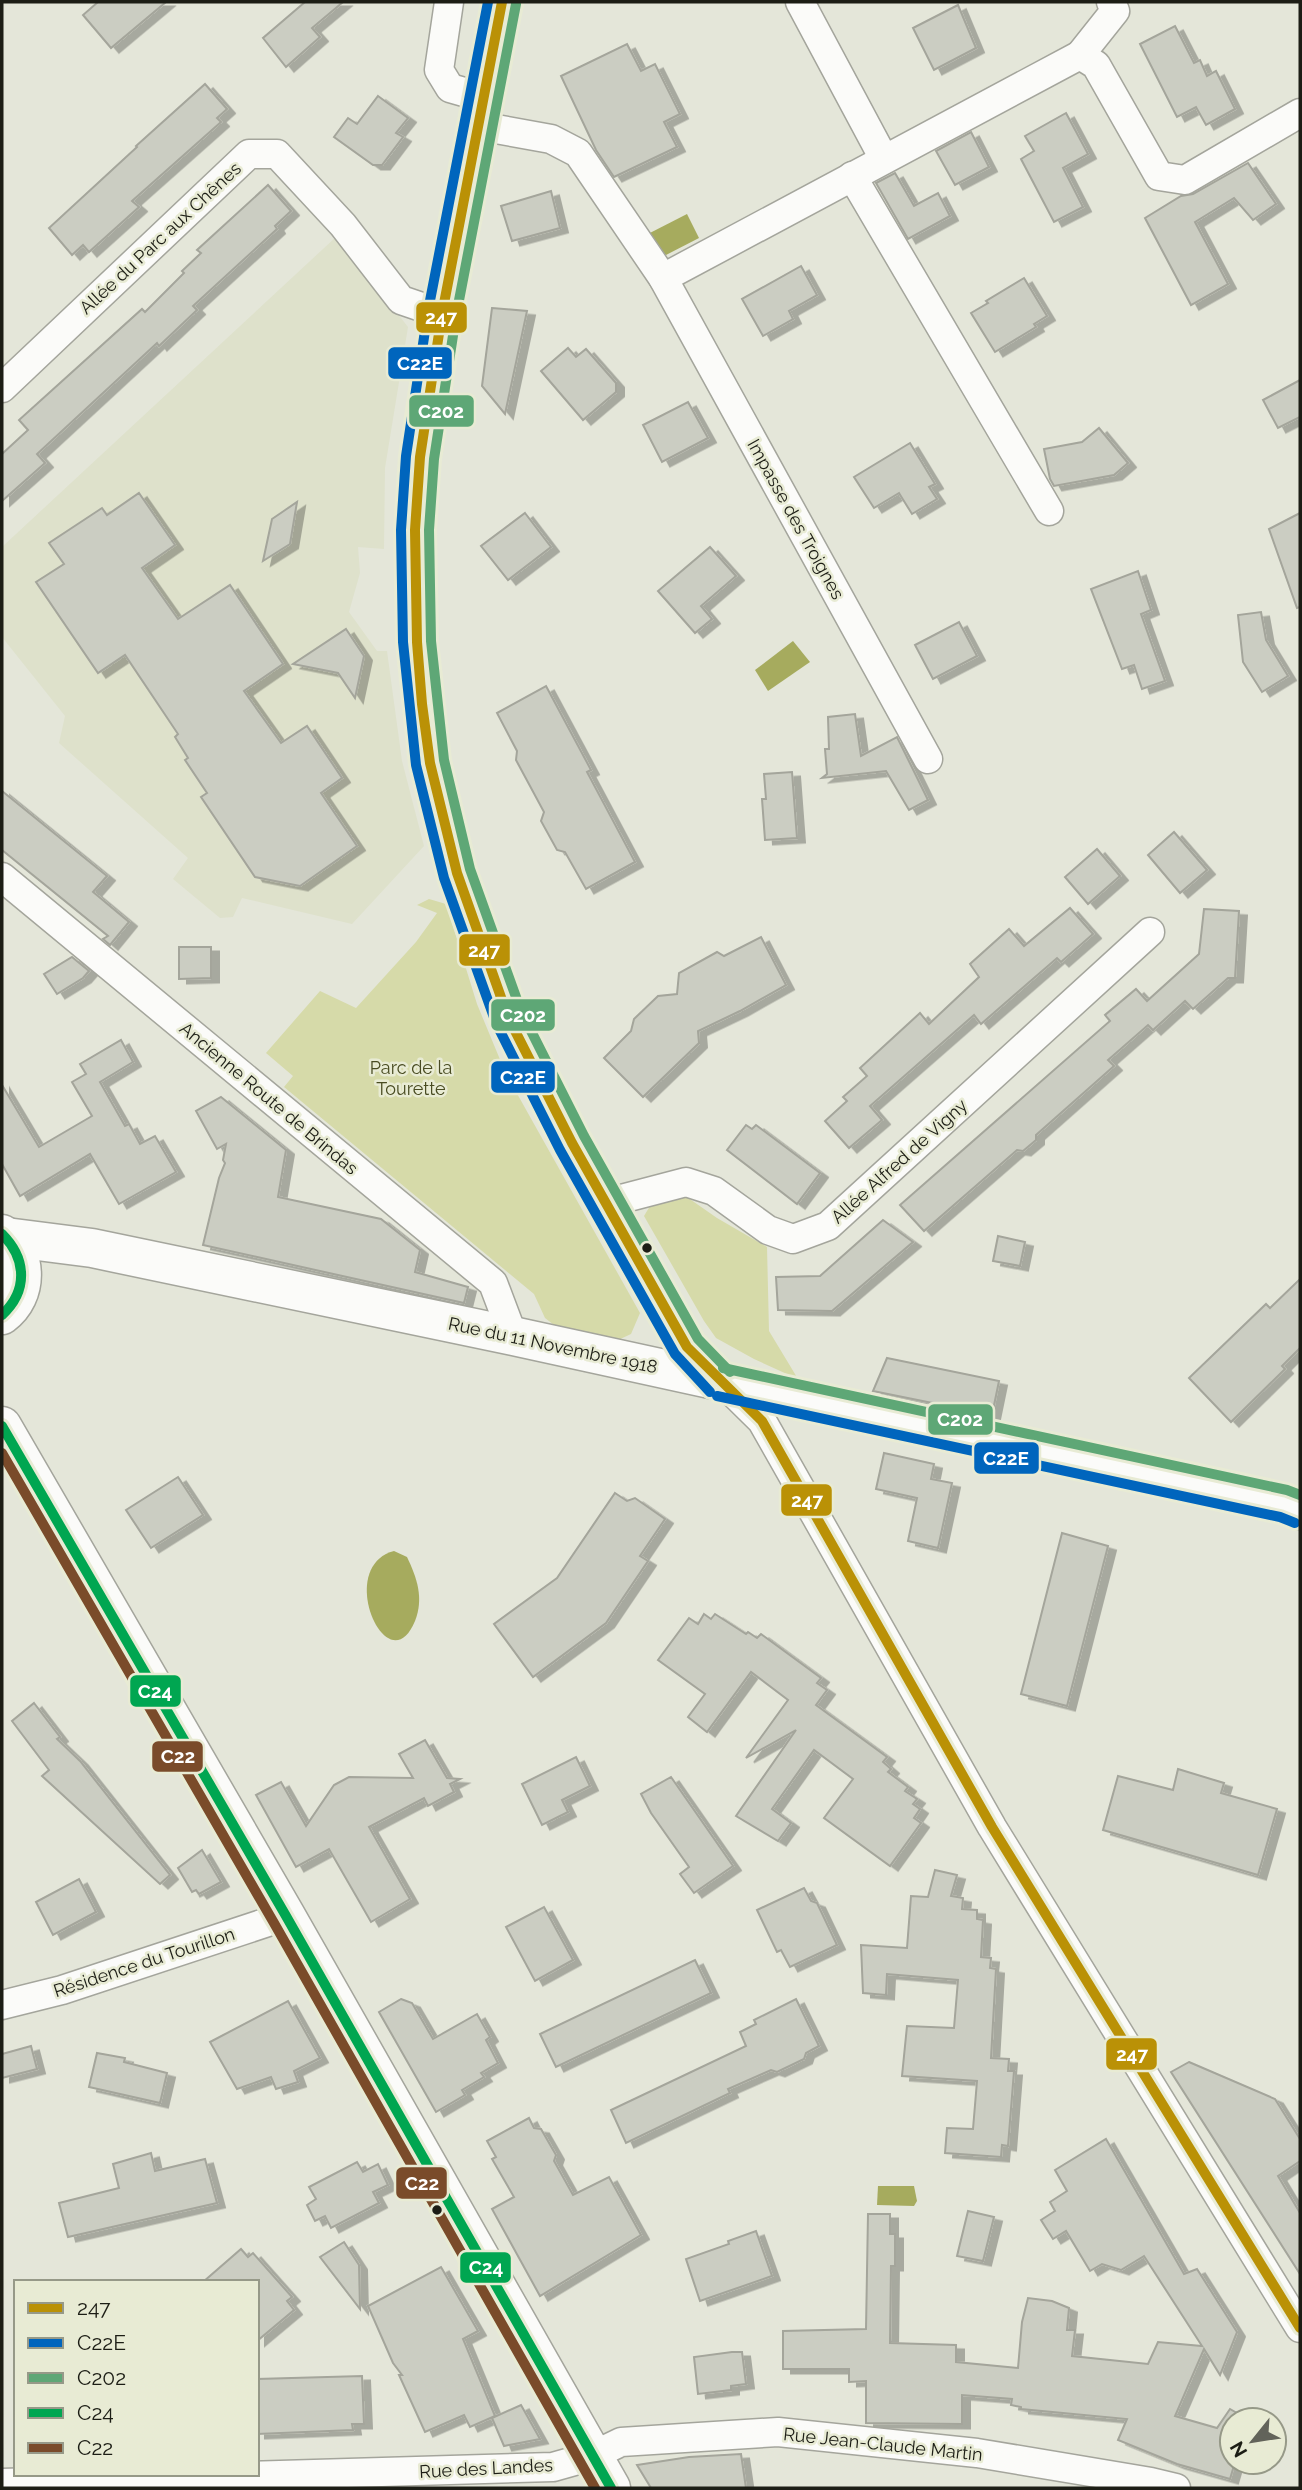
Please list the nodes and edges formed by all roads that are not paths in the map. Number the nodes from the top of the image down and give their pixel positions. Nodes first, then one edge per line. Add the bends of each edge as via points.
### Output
1 (449, 2) edge
2 (502, 2) edge
3 (800, 2) edge
4 (1111, 2) edge
5 (1080, 55) junction
6 (482, 112) junction
7 (1296, 125) edge
8 (884, 159) junction
9 (852, 176) junction
10 (663, 278) junction
11 (442, 314) junction
12 (2, 388) edge
13 (1049, 511) dead end
14 (928, 759) dead end
15 (2, 877) edge
16 (1150, 932) dead end
17 (606, 1203) junction
18 (4, 1236) edge
19 (93, 1248) junction
20 (12, 1299) edge
21 (513, 1336) junction
22 (720, 1382) junction
23 (2, 1426) edge
24 (1300, 1510) edge
25 (286, 1916) junction
26 (2, 2005) edge
27 (1300, 2328) edge
28 (592, 2456) junction
29 (243, 2476) edge
30 (259, 2476) edge
31 (2, 2483) edge
32 (611, 2488) edge
33 (1176, 2488) edge

1 - 6 street, Impasse des Troignes via 439,70 450,88
2 - 6 street
3 - 8 street
4 - 5 street via 1115,11
5 - 7 street via 1096,65 1159,176 1185,180
5 - 8 street
6 - 10 street, Impasse des Troignes via 578,153
6 - 11 street
8 - 9 street
9 - 10 street
9 - 13 street
10 - 14 street, Impasse des Troignes
11 - 12 street, Allée du Parc aux Chênes via 401,300 343,225 277,154 249,154
11 - 17 street via 420,457 415,530 417,642 430,763 457,873 508,1017
15 - 21 street, Ancienne Route de Brindas via 493,1283
16 - 17 street, Allée Alfred de Vigny via 828,1226 793,1239 768,1230 714,1191 686,1182
17 - 22 street via 687,1347
18 - 19 main road, Rue du 11 Novembre 1918
18 - 20 main road via 22,1266
19 - 20 main road
19 - 21 main road, Rue du 11 Novembre 1918
21 - 22 main road, Rue du 11 Novembre 1918
22 - 24 main road, Rue du 11 Novembre 1918
22 - 27 street via 762,1421 992,1827
23 - 25 main road
25 - 26 street, Résidence du Tourillon via 62,1990
25 - 28 main road
28 - 30 street, Rue des Landes via 553,2467
28 - 32 main road
28 - 33 street, Rue Jean-Claude Martin via 621,2442 778,2432 977,2453
29 - 31 street, Rue des Landes

